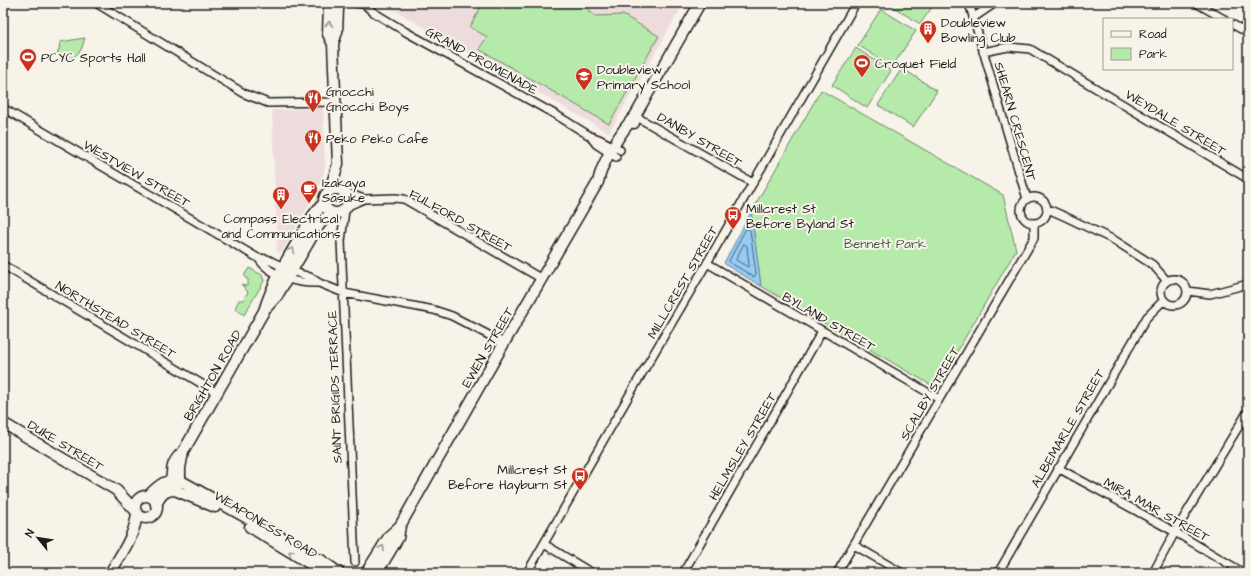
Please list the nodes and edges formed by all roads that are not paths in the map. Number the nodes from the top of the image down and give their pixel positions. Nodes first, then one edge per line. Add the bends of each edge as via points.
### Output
1 (96, 3) edge
2 (329, 3) edge
3 (338, 3) edge
4 (356, 3) edge
5 (700, 3) edge
6 (856, 3) edge
7 (969, 3) edge
8 (995, 3) edge
9 (1196, 3) edge
10 (363, 4) edge
11 (974, 18) junction
12 (1222, 18) edge
13 (1233, 25) edge
14 (1248, 33) edge
15 (333, 44) junction
16 (984, 52) junction
17 (336, 102) junction
18 (3, 108) edge
19 (636, 116) junction
20 (615, 152) junction
21 (338, 164) junction
22 (1248, 179) edge
23 (753, 183) junction
24 (330, 190) junction
25 (344, 191) junction
26 (364, 199) junction
27 (1027, 199) junction
28 (324, 204) junction
29 (346, 208) junction
30 (1048, 210) junction
31 (334, 213) junction
32 (1034, 223) junction
33 (707, 263) junction
34 (3, 266) edge
35 (285, 273) junction
36 (542, 279) junction
37 (1167, 281) junction
38 (1248, 284) edge
39 (1188, 291) junction
40 (344, 293) junction
41 (1164, 300) junction
42 (822, 331) junction
43 (504, 344) junction
44 (217, 393) junction
45 (938, 399) junction
46 (1248, 411) edge
47 (3, 423) edge
48 (1058, 468) junction
49 (176, 483) junction
50 (116, 490) junction
51 (144, 496) junction
52 (156, 505) junction
53 (136, 511) junction
54 (147, 518) junction
55 (400, 526) junction
56 (1175, 532) junction
57 (544, 544) junction
58 (854, 545) junction
59 (355, 562) dead end
60 (110, 573) edge
61 (117, 573) edge
62 (325, 573) edge
63 (339, 573) edge
64 (366, 573) edge
65 (377, 573) edge
66 (527, 573) edge
67 (592, 573) edge
68 (684, 573) edge
69 (837, 573) edge
70 (902, 573) edge
71 (998, 573) edge
72 (1153, 573) edge
73 (1244, 573) edge

1 - 17 street via 245,94 268,103
15 -> 2 main road via 328,34
3 - 15 main road via 337,32
4 - 10 street, GRAND PROMENADE
5 - 19 main road, EWEN STREET
6 - 23 street, MILLCREST STREET
7 - 11 street, SHEARN CRESCENT
8 - 11 street
9 - 12 street
10 - 20 street, GRAND PROMENADE via 406,32 558,116 590,136 596,144
11 - 16 street, SHEARN CRESCENT
13 - 14 street
15 - 17 main road
16 - 22 street, WEYDALE STREET via 1008,47 1030,49
16 - 27 street, SHEARN CRESCENT
17 - 21 main road
18 - 35 street, WESTVIEW STREET via 258,258 262,264
19 - 20 main road, EWEN STREET via 632,128
19 - 23 street, DANBY STREET
20 - 36 main road, EWEN STREET via 605,176 598,182
21 - 24 main road
21 - 25 main road
23 - 33 street, MILLCREST STREET
24 - 25 main road
24 - 28 main road via 324,197
25 - 26 street, FULFORD STREET
25 - 29 main road via 349,202
26 - 29 street, FULFORD STREET
26 - 36 street, FULFORD STREET via 404,199
27 - 30 street via 1034,196 1043,200
27 - 32 street via 1020,210 1025,219
28 - 31 main road
35 -> 28 main road, BRIGHTON ROAD via 313,215
29 - 31 main road
29 - 40 street, SAINT BRIGIDS TERRACE via 341,241
30 - 32 street via 1044,219
30 - 37 street via 1120,244 1153,265
31 - 35 main road, BRIGHTON ROAD via 324,219
32 - 45 street, SCALBY STREET via 1034,238
33 - 42 street, BYLAND STREET
33 - 57 street, MILLCREST STREET
34 - 44 street, NORTHSTEAD STREET
35 - 40 street, WESTVIEW STREET via 310,277
35 - 44 main road, BRIGHTON ROAD via 277,296 264,311
36 - 43 main road, EWEN STREET
37 - 39 street via 1176,278 1181,280
37 - 41 street via 1161,288
38 - 39 street via 1210,294
39 - 41 street via 1186,298 1176,305
40 - 43 street, WESTVIEW STREET via 434,310 452,316
40 - 59 street, SAINT BRIGIDS TERRACE
41 - 48 street, ALBEMARLE STREET via 1147,317
42 - 45 street, BYLAND STREET
42 - 68 street, HELMSLEY STREET
43 - 55 main road, EWEN STREET
44 - 49 main road, BRIGHTON ROAD via 171,470
45 - 58 street, SCALBY STREET
46 - 56 street
47 - 50 main road, DUKE STREET
48 - 56 street, MIRA MAR STREET
48 - 71 street, ALBEMARLE STREET
49 - 51 main road via 164,482
49 - 52 main road via 164,492
62 -> 49 main road, WEAPONESS ROAD
49 - 63 main road, WEAPONESS ROAD via 288,541
50 - 51 main road, DUKE STREET
50 - 53 main road, DUKE STREET
51 - 52 main road via 153,499
51 - 53 main road via 135,503
52 - 54 main road via 154,514
53 - 54 main road via 140,516
53 - 60 main road via 136,524 131,537
54 - 61 main road
64 -> 55 main road, EWEN STREET via 390,534
55 - 65 main road, EWEN STREET via 398,538
56 - 72 street
56 - 73 street, MIRA MAR STREET
57 - 66 street, MILLCREST STREET
57 - 67 street
58 - 69 street, SCALBY STREET
58 - 70 street

